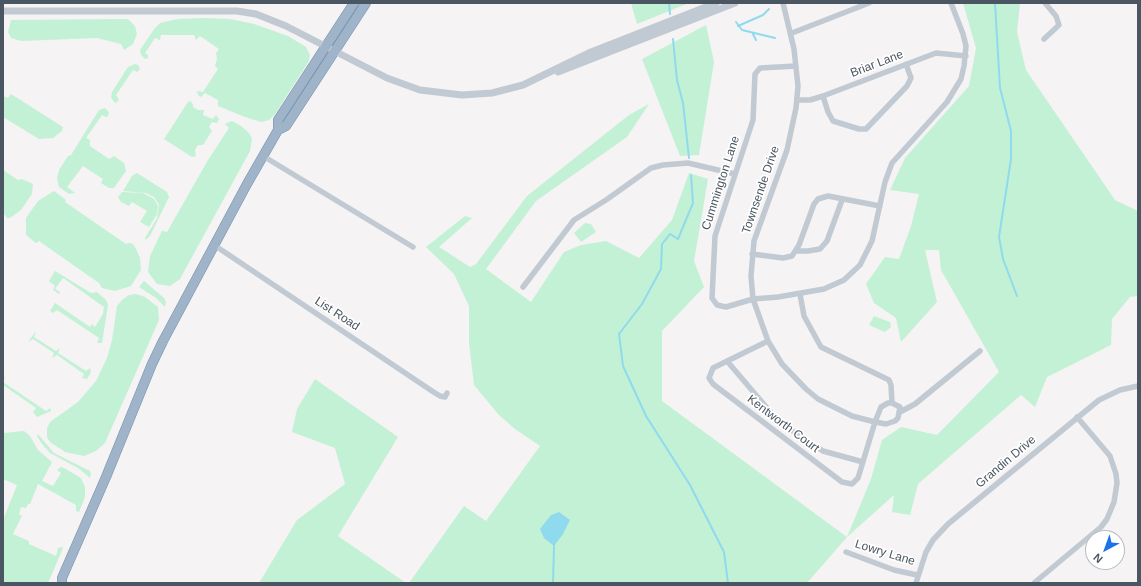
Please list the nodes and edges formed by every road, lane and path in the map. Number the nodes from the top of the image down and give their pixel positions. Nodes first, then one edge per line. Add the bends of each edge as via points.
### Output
1 (354, 3) edge
2 (366, 3) edge
3 (716, 3) edge
4 (735, 3) edge
5 (783, 3) edge
6 (870, 3) edge
7 (952, 3) edge
8 (1045, 3) edge
9 (3, 11) edge
10 (792, 33) junction
11 (1044, 39) dead end
12 (325, 45) junction
13 (335, 51) junction
14 (966, 56) junction
15 (906, 64) junction
16 (796, 66) junction
17 (535, 80) junction
18 (823, 96) junction
19 (797, 100) junction
20 (278, 130) junction
21 (263, 156) junction
22 (735, 174) junction
23 (842, 200) junction
24 (880, 206) junction
25 (214, 245) junction
26 (413, 247) dead end
27 (796, 251) junction
28 (752, 254) junction
29 (523, 287) dead end
30 (800, 294) junction
31 (753, 299) junction
32 (768, 341) junction
33 (980, 351) dead end
34 (727, 361) junction
35 (1138, 386) edge
36 (447, 393) dead end
37 (892, 403) junction
38 (900, 412) junction
39 (1077, 417) junction
40 (875, 422) junction
41 (863, 462) junction
42 (846, 552) dead end
43 (917, 574) junction
44 (60, 581) edge
45 (916, 583) edge
46 (1034, 583) edge

1 - 12 highway
2 - 13 highway
3 - 17 street via 591,52
4 - 17 street
5 - 10 street, Townsende Drive
6 - 10 street
7 - 14 street, Cummington Lane via 964,34
8 - 11 street via 1056,16 1059,25
9 - 12 street via 237,11 270,19
10 - 16 street, Townsende Drive
12 - 13 street
12 - 20 highway via 278,120
13 - 17 street via 387,78 441,94 492,92
13 - 20 highway via 286,126
14 - 15 street, Briar Lane via 936,53
14 - 24 street, Cummington Lane via 961,79 951,97 892,163
15 - 18 street, Briar Lane
15 - 18 street via 911,78 908,86 866,129 833,121
16 - 19 street, Townsende Drive
16 - 22 street, Cummington Lane via 760,68 755,74 753,120
18 - 19 street, Briar Lane
19 - 28 street, Townsende Drive via 787,150 760,223
20 - 21 highway
21 - 25 highway
21 - 26 street
22 - 29 street via 688,163 651,168 574,220
22 - 31 street, Cummington Lane via 715,236 712,298 717,305 726,306
23 - 24 street
23 - 27 street via 826,241 820,249
23 - 27 street via 828,196 818,199
24 - 30 street, Cummington Lane via 870,247 855,271 831,286
25 - 36 street, List Road via 432,391 440,396
25 - 44 highway via 152,364
27 - 28 street via 792,256 784,258
28 - 31 street, Townsende Drive
30 - 31 street, Cummington Lane
30 - 37 street via 804,316 821,346 889,380
31 - 32 street, Townsende Drive
32 - 34 street, Kentworth Court
32 - 40 street, Townsende Drive via 782,364 806,390 852,416
33 - 38 street via 915,404
34 - 41 street via 779,422 823,451
34 - 41 street, Kentworth Court via 718,364 710,373 709,378 717,389 842,482 855,482
35 - 39 street, Grandin Drive via 1110,394
37 - 38 street via 900,407
37 - 40 street via 881,408
38 - 40 street, Townsende Drive via 895,421 886,424
39 - 43 street, Grandin Drive via 940,532 926,552
39 - 46 street via 1110,456 1117,483 1114,502 1107,519 1094,534
40 - 41 street, Kentworth Court
42 - 43 street, Lowry Lane via 894,570
43 - 45 street, Grandin Drive

